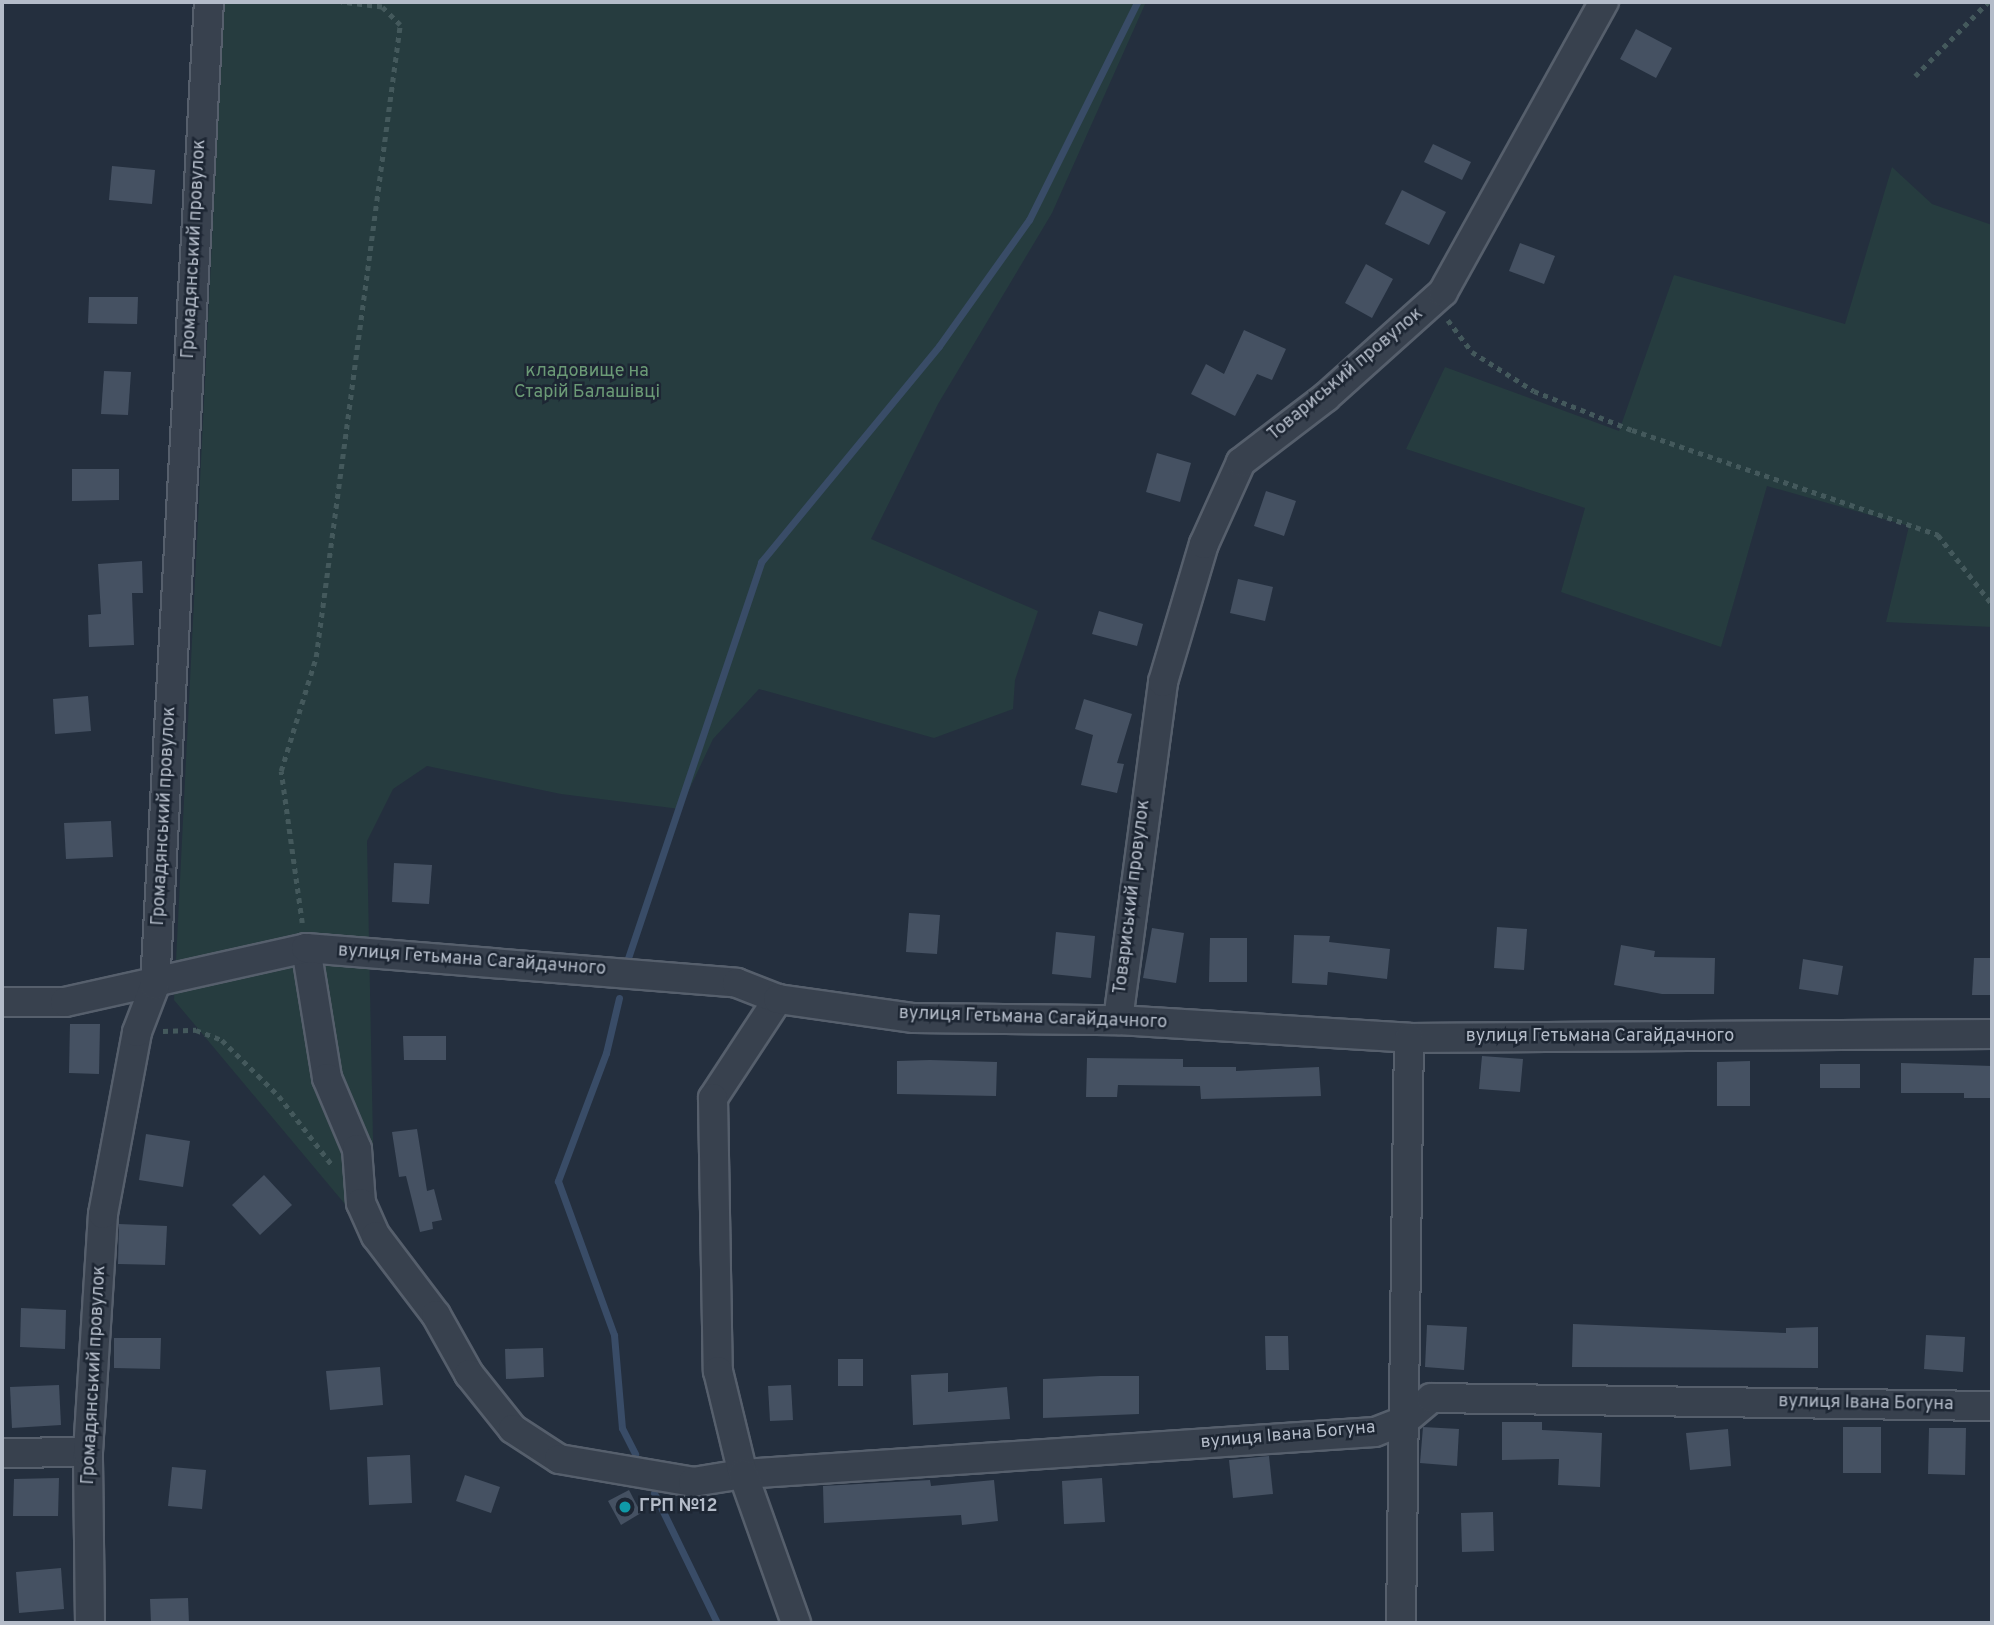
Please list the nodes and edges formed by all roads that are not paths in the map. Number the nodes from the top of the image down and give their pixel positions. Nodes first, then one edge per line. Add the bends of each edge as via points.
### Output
1 (209, 2) edge
2 (1604, 2) edge
3 (306, 948) junction
4 (155, 985) junction
5 (778, 999) junction
6 (2, 1002) edge
7 (1118, 1020) junction
8 (1992, 1034) edge
9 (1409, 1038) junction
10 (1992, 1406) edge
11 (1404, 1421) junction
12 (88, 1452) junction
13 (2, 1453) edge
14 (743, 1474) junction
15 (90, 1623) edge
16 (796, 1623) edge
17 (1401, 1623) edge

1 - 4 street, Громадянський провулок
2 - 7 street, Товариський провулок via 1443,292 1326,397 1241,462 1204,544 1163,682
3 - 4 street, вулиця Гетьмана Сагайдачного
3 - 5 street, вулиця Гетьмана Сагайдачного via 737,982
3 - 14 street via 327,1078 357,1149 361,1203 376,1236 436,1315 469,1374 513,1429 559,1459 693,1482
4 - 6 street, вулиця Гетьмана Сагайдачного via 65,1002
4 - 12 street, Громадянський провулок via 136,1032 103,1214
5 - 7 street, вулиця Гетьмана Сагайдачного via 915,1018
5 - 14 street via 713,1098 718,1371
7 - 9 street, вулиця Гетьмана Сагайдачного
8 - 9 street, вулиця Гетьмана Сагайдачного
9 - 11 street
10 - 11 street, вулиця Івана Богуна via 1431,1398
11 - 14 street, вулиця Івана Богуна via 1375,1432
11 - 17 street
12 - 13 street
12 - 15 street, Громадянський провулок
14 - 16 street

